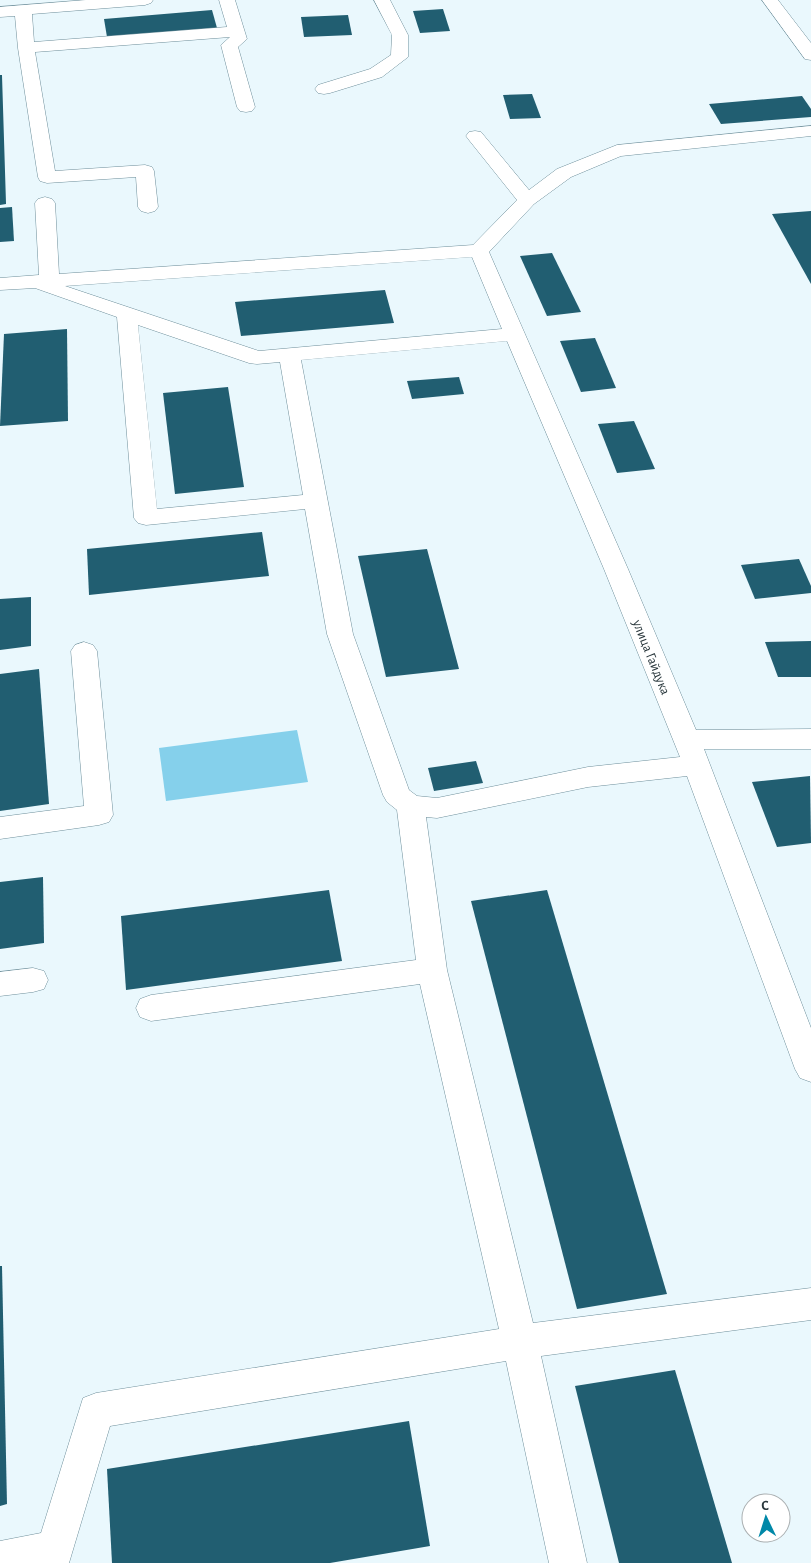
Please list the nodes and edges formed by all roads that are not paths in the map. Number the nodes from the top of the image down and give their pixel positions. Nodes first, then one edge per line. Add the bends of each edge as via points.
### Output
1 (145, 0) edge
2 (227, 0) edge
3 (382, 0) edge
4 (770, 0) edge
5 (23, 10) junction
6 (0, 12) edge
7 (237, 30) junction
8 (26, 48) junction
9 (811, 55) edge
10 (324, 89) dead end
11 (246, 107) dead end
12 (811, 131) edge
13 (475, 136) dead end
14 (527, 200) junction
15 (45, 203) dead end
16 (148, 207) dead end
17 (479, 251) junction
18 (41, 281) junction
19 (0, 284) edge
20 (127, 314) junction
21 (515, 334) junction
22 (289, 355) junction
23 (316, 501) junction
24 (84, 651) dead end
25 (811, 738) edge
26 (687, 740) junction
27 (696, 765) junction
28 (410, 806) junction
29 (0, 828) edge
30 (432, 970) junction
31 (33, 980) dead end
32 (0, 984) edge
33 (152, 1008) dead end
34 (811, 1069) edge
35 (811, 1304) edge
36 (520, 1342) junction
37 (0, 1560) edge
38 (568, 1563) edge

1 - 5 street
2 - 7 street
3 - 10 street via 400,35 399,57 376,73
4 - 9 street
5 - 6 street
5 - 8 street
7 - 8 street
7 - 11 street via 239,38 229,46
8 - 16 street via 46,177 145,171
12 - 14 street via 617,150 564,173
13 - 14 street
14 - 17 street
15 - 18 street
17 - 18 street
17 - 21 street, улица Гайдука
18 - 19 street
18 - 20 street
20 - 22 street via 257,358
20 - 23 street via 146,518
21 - 22 street
21 - 26 street, улица Гайдука
22 - 23 street
23 - 28 street via 340,634 397,796
24 - 29 street via 99,815
25 - 26 street
26 - 27 street, улица Гайдука
27 - 28 street via 588,777 436,808
27 - 34 street, улица Гайдука
28 - 30 street
30 - 33 street
30 - 36 street
31 - 32 street
35 - 36 street
36 - 37 street via 96,1411 55,1550
36 - 38 street

